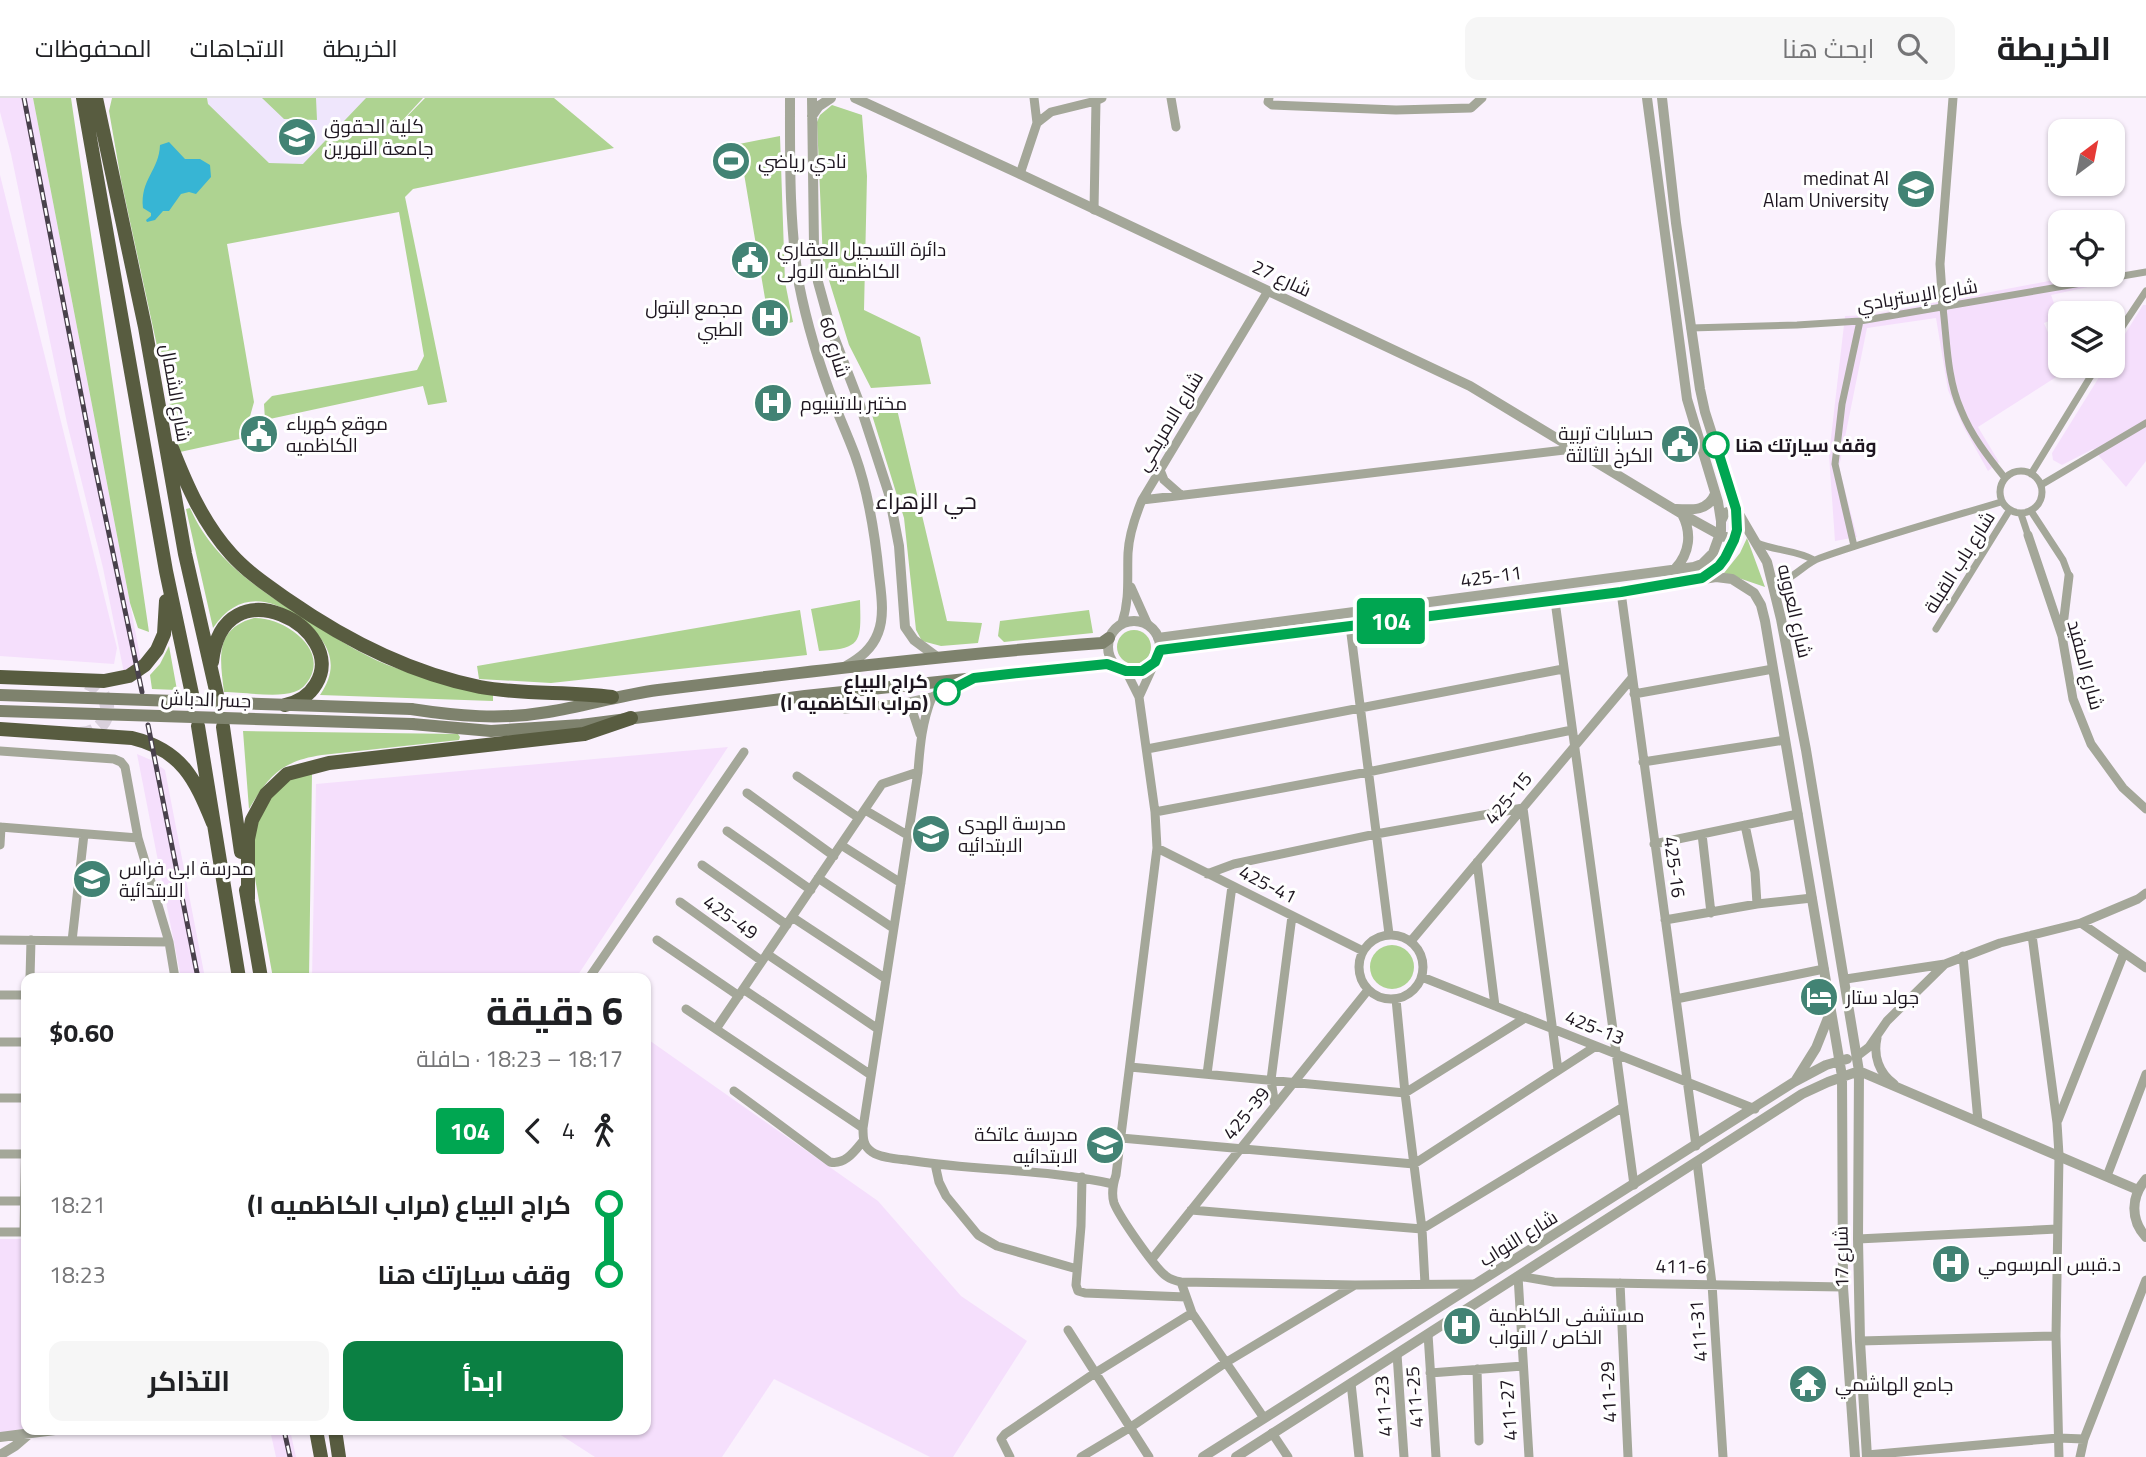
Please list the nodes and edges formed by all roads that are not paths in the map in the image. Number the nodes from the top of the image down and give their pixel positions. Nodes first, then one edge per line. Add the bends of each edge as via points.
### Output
1 (83, 98) edge
2 (96, 98) edge
3 (790, 98) edge
4 (812, 98) edge
5 (831, 98) edge
6 (855, 98) edge
7 (1034, 98) edge
8 (1171, 98) edge
9 (1269, 98) edge
10 (1394, 98) edge
11 (1450, 98) edge
12 (1482, 98) edge
13 (1647, 98) edge
14 (1662, 98) edge
15 (1953, 98) edge
16 (1099, 100) edge
17 (1396, 110) junction
18 (1453, 110) junction
19 (812, 116) junction
20 (1037, 123) junction
21 (1176, 127) dead end
22 (1020, 173) junction
23 (1094, 210) junction
24 (2146, 272) edge
25 (2146, 290) edge
26 (1268, 291) junction
27 (1943, 308) junction
28 (1860, 321) junction
29 (2125, 322) edge
30 (1690, 328) junction
31 (2090, 378) edge
32 (851, 380) junction
33 (827, 382) junction
34 (863, 414) junction
35 (841, 421) junction
36 (2146, 423) edge
37 (163, 426) junction
38 (1573, 449) junction
39 (1160, 470) junction
40 (2031, 474) junction
41 (2005, 478) junction
42 (2041, 485) junction
43 (1181, 495) junction
44 (1716, 498) junction
45 (1142, 500) junction
46 (2001, 502) junction
47 (1735, 505) junction
48 (2009, 511) junction
49 (2031, 511) junction
50 (1678, 512) junction
51 (2021, 514) junction
52 (1721, 521) junction
53 (1720, 535) junction
54 (2028, 535) joint
55 (1734, 540) junction
56 (1757, 543) junction
57 (1854, 546) junction
58 (1814, 560) junction
59 (1675, 569) junction
60 (166, 571) junction
61 (2069, 576) joint
62 (1702, 578) junction
63 (1129, 579) junction
64 (1773, 584) junction
65 (1621, 592) junction
66 (1555, 601) junction
67 (1122, 623) junction
68 (1148, 625) junction
69 (1350, 626) junction
70 (1936, 629) dead end
71 (2062, 636) junction
72 (1109, 638) junction
73 (1159, 644) junction
74 (1008, 650) junction
75 (977, 653) junction
76 (937, 657) junction
77 (1155, 662) junction
78 (844, 668) junction
79 (1121, 669) junction
80 (1563, 669) junction
81 (1773, 669) junction
82 (821, 671) junction
83 (800, 673) junction
84 (212, 674) junction
85 (1009, 674) junction
86 (0, 677) edge
87 (978, 678) junction
88 (1632, 678) junction
89 (192, 694) dead end
90 (823, 694) junction
91 (1634, 694) junction
92 (0, 695) edge
93 (217, 695) dead end
94 (805, 696) junction
95 (614, 697) junction
96 (1139, 697) junction
97 (932, 698) junction
98 (905, 703) junction
99 (285, 705) junction
100 (1360, 709) junction
101 (0, 711) edge
102 (624, 719) junction
103 (198, 726) dead end
104 (223, 727) dead end
105 (0, 729) edge
106 (1572, 730) junction
107 (920, 739) junction
108 (1785, 740) junction
109 (1574, 747) junction
110 (1147, 749) junction
111 (0, 751) edge
112 (744, 752) dead end
113 (1643, 762) junction
114 (918, 772) junction
115 (1368, 772) junction
116 (797, 776) dead end
117 (747, 793) dead end
118 (1523, 808) junction
119 (2146, 809) edge
120 (1155, 812) junction
121 (862, 814) junction
122 (1798, 814) junction
123 (212, 823) junction
124 (1745, 825) junction
125 (1, 827) edge
126 (727, 831) dead end
127 (84, 834) junction
128 (1376, 834) junction
129 (1702, 834) junction
130 (909, 836) junction
131 (138, 838) junction
132 (1654, 844) junction
133 (0, 845) edge
134 (841, 845) junction
135 (1157, 849) junction
136 (834, 856) junction
137 (1478, 862) junction
138 (702, 865) dead end
139 (1207, 874) junction
140 (818, 878) junction
141 (901, 883) junction
142 (1232, 886) junction
143 (811, 890) junction
144 (2146, 893) edge
145 (1812, 898) junction
146 (248, 899) junction
147 (680, 902) dead end
148 (1757, 904) junction
149 (1711, 913) junction
150 (1293, 916) junction
151 (1665, 920) junction
152 (789, 921) junction
153 (2081, 923) junction
154 (893, 928) junction
155 (1389, 934) junction
156 (2032, 935) junction
157 (0, 940) edge
158 (31, 940) junction
159 (657, 940) dead end
160 (72, 941) junction
161 (1411, 941) junction
162 (169, 942) junction
163 (1363, 951) junction
164 (2124, 953) junction
165 (1963, 956) junction
166 (765, 957) junction
167 (1945, 964) junction
168 (2146, 968) edge
169 (1824, 970) junction
170 (30, 973) edge
171 (174, 973) edge
172 (238, 973) edge
173 (260, 973) edge
174 (592, 973) edge
175 (1422, 977) junction
176 (886, 979) junction
177 (1846, 979) dead end
178 (1368, 990) junction
179 (741, 992) junction
180 (0, 995) edge
181 (21, 995) edge
182 (1396, 999) junction
183 (1676, 999) junction
184 (1495, 1006) junction
185 (686, 1009) dead end
186 (1831, 1010) junction
187 (1525, 1018) junction
188 (878, 1028) junction
189 (1552, 1028) junction
190 (716, 1029) junction
191 (1877, 1036) junction
192 (0, 1042) edge
193 (21, 1042) edge
194 (1596, 1046) junction
195 (1616, 1054) junction
196 (1856, 1057) junction
197 (1840, 1061) junction
198 (1130, 1067) junction
199 (1558, 1070) junction
200 (1859, 1071) junction
201 (1207, 1074) junction
202 (2146, 1074) edge
203 (871, 1076) junction
204 (1842, 1076) junction
205 (1271, 1080) junction
206 (1687, 1081) junction
207 (1294, 1082) junction
208 (1794, 1082) junction
209 (1898, 1087) junction
210 (734, 1091) dead end
211 (1405, 1093) junction
212 (0, 1098) edge
213 (21, 1098) edge
214 (1275, 1106) junction
215 (1623, 1107) junction
216 (1755, 1109) junction
217 (1978, 1121) junction
218 (2057, 1122) junction
219 (863, 1128) junction
220 (1121, 1138) junction
221 (863, 1142) junction
222 (1696, 1146) junction
223 (1241, 1149) junction
224 (0, 1154) edge
225 (21, 1154) edge
226 (2059, 1155) junction
227 (1697, 1161) junction
228 (935, 1164) junction
229 (1414, 1164) junction
230 (2107, 1176) junction
231 (1082, 1177) junction
232 (2146, 1179) edge
233 (1113, 1184) junction
234 (1634, 1185) junction
235 (2138, 1190) junction
236 (0, 1201) edge
237 (21, 1201) edge
238 (1191, 1210) junction
239 (1422, 1229) junction
240 (2057, 1229) junction
241 (21, 1232) edge
242 (0, 1233) edge
243 (2146, 1237) edge
244 (1858, 1239) junction
245 (1152, 1259) junction
246 (1077, 1269) junction
247 (1518, 1276) junction
248 (2146, 1280) edge
249 (1181, 1282) junction
250 (1620, 1283) junction
251 (1425, 1284) junction
252 (1477, 1284) junction
253 (1712, 1284) junction
254 (1355, 1285) junction
255 (1843, 1287) junction
256 (1186, 1297) junction
257 (1192, 1313) junction
258 (1068, 1330) dead end
259 (1428, 1334) junction
260 (2056, 1336) junction
261 (1860, 1341) junction
262 (1397, 1354) junction
263 (1225, 1363) junction
264 (1523, 1366) junction
265 (1477, 1369) junction
266 (1095, 1373) junction
267 (1430, 1373) junction
268 (1351, 1383) junction
269 (1264, 1418) junction
270 (1131, 1427) junction
271 (1272, 1433) junction
272 (21, 1435) edge
273 (28, 1435) edge
274 (317, 1435) edge
275 (336, 1435) edge
276 (0, 1437) edge
277 (2058, 1438) junction
278 (2084, 1439) junction
279 (1479, 1441) dead end
280 (0, 1455) edge
281 (1867, 1456) edge
282 (321, 1457) edge
283 (339, 1457) edge
284 (1010, 1457) edge
285 (1081, 1457) edge
286 (1149, 1457) edge
287 (1203, 1457) edge
288 (1236, 1457) edge
289 (1288, 1457) edge
290 (1359, 1457) edge
291 (1404, 1457) edge
292 (1436, 1457) edge
293 (1529, 1457) edge
294 (1628, 1457) edge
295 (1723, 1457) edge
296 (1855, 1457) edge
297 (2059, 1457) edge
298 (2080, 1457) edge

1 - 60 highway
2 - 37 highway, شارع الشمال
3 - 33 street, شارع 60 via 799,283
4 - 19 street, شارع 60
5 - 19 street
6 - 22 street, شارع 27
7 - 20 street
8 - 21 street
9 - 17 street via 1272,105
10 - 17 street
11 - 18 street
12 - 18 street via 1471,108
13 - 44 street via 1687,399
14 - 30 street, شارع العروبه
15 - 27 street via 1940,264
16 - 20 street via 1051,112
16 - 23 street
17 - 18 street
19 - 32 street, شارع 60 via 818,282
20 - 22 street
22 - 23 street, شارع 27
23 - 26 street, شارع 27
24 - 27 street, شارع الإستربادي
25 - 29 street
26 - 38 street, شارع 27 via 1471,386
26 - 39 street, شارع الامريكي
27 - 28 street, شارع الإستربادي
27 - 41 street via 1960,408
28 - 30 street, شارع الإستربادي
28 - 57 street via 1835,464
30 - 47 street, شارع العروبه via 1705,412
31 - 40 street
32 - 33 street via 841,391
32 - 34 street, شارع 60
33 - 35 street, شارع 60
34 - 35 street via 849,408
34 - 76 street, شارع 60 via 896,525 905,627
35 - 78 street, شارع 60 via 870,509 881,618 868,649
36 - 42 street
37 - 84 highway, شارع الشمال
37 - 95 highway via 196,503 230,554 334,631 389,659 478,687
38 - 43 street
38 - 50 street, شارع 27
39 - 43 street
39 - 45 street, شارع الامريكي
40 - 41 street via 2017,471
40 - 42 street
41 - 46 street via 1999,489
42 - 49 street via 2041,499
43 - 45 street
44 - 47 street via 1726,507
44 - 50 street via 1702,508
44 - 52 street
45 - 63 street, شارع الامريكي via 1132,524
46 - 48 street
46 - 57 street
47 - 52 street
47 - 55 street
47 - 56 street, شارع العروبه
48 - 51 street
48 - 70 street, شارع باب القبلة
49 - 51 street
49 - 61 street
50 - 53 street, شارع 27
50 - 59 street via 1689,539 1684,558
51 - 54 street, شارع المفيد
52 - 53 street
53 - 55 street, شارع 27
53 - 59 street, 425-11 via 1713,554 1702,564
54 - 71 street, شارع المفيد
55 - 62 street via 1719,566
56 - 58 street
56 - 64 street, شارع العروبه
57 - 58 street
58 - 64 street via 1799,573
59 - 73 street, 425-11
60 - 86 highway via 164,634 154,654 137,671 104,681
60 - 89 highway
61 - 71 street
62 - 65 street, 425-11
62 - 81 street, 425-11 via 1725,577 1754,593 1761,605
63 - 67 street, شارع الامريكي
63 - 68 street, شارع الامريكي
64 - 196 street, شارع العروبه via 1806,750
65 - 66 street, 425-11
65 - 88 street, 425-16
66 - 69 street, 425-11
66 - 80 street
67 - 68 street
67 - 72 street
68 - 73 street
69 - 73 street, 425-11
69 - 100 street
71 - 119 street, شارع المفيد via 2073,699 2091,744 2123,788
72 - 74 main road, جسر الدباش
72 - 79 street via 1108,653
73 - 77 street
74 - 75 main road, جسر الدباش
74 - 85 main road via 1001,662
75 - 76 main road, جسر الدباش
75 - 87 main road via 988,663
76 - 78 main road, جسر الدباش
77 - 79 street via 1142,671
77 - 96 street
78 - 82 main road, جسر الدباش
79 - 85 main road, جسر الدباش via 1107,664
79 - 96 street
80 - 100 street
80 - 106 street
81 - 91 street
81 - 108 street, 425-11
82 - 83 main road, جسر الدباش
82 - 90 main road via 817,683
83 - 94 main road via 810,683
83 - 95 main road, جسر الدباش
84 - 93 highway, شارع الشمال
84 - 99 highway via 213,653 228,621 243,612 276,612 304,629 320,649 318,682 304,698
85 - 87 main road, جسر الدباش
87 - 90 main road, جسر الدباش
87 - 97 street
88 - 91 street, 425-16
88 - 109 street, 425-15
90 - 94 main road, جسر الدباش
90 - 98 street via 845,709
91 - 113 street, 425-16
92 - 99 main road, جسر الدباش, bridge
94 - 102 main road, جسر الدباش
95 - 99 main road, جسر الدباش, bridge via 545,713 488,717
95 - 102 main road via 619,699
96 - 110 street
97 - 98 street
97 - 107 street
98 - 107 street via 916,720
100 - 110 street
100 - 115 street
101 - 102 main road, جسر الدباش, bridge via 411,724 491,731
102 - 146 highway via 584,734 329,763 287,774 266,794 252,820
103 - 123 highway
104 - 146 highway
105 - 123 highway via 151,742 184,766
106 - 109 street
106 - 115 street
107 - 114 street
108 - 113 street
108 - 122 street, 425-11
109 - 118 street, 425-15
109 - 195 street
110 - 120 street
111 - 131 street via 121,762
112 - 174 street
113 - 132 street, 425-16
114 - 121 street via 882,784
114 - 130 street
115 - 120 street
115 - 128 street
116 - 121 street
117 - 136 street
118 - 128 street
118 - 137 street, 425-15
118 - 189 street
120 - 135 street
121 - 130 street
121 - 134 street
122 - 124 street
122 - 145 street, 425-11
123 - 172 highway
124 - 129 street
124 - 148 street
125 - 127 street
125 - 133 street
126 - 143 street
127 - 131 street
127 - 160 street
128 - 139 street via 1234,864
128 - 155 street
129 - 132 street
129 - 149 street
130 - 141 street
131 - 162 street
132 - 151 street, 425-16
134 - 136 street
134 - 141 street
135 - 139 street, 425-41
135 - 198 street
136 - 140 street
137 - 161 street, 425-15
137 - 184 street
138 - 152 street
139 - 142 street, 425-41
140 - 143 street
140 - 154 street
141 - 154 street
142 - 150 street, 425-41
142 - 201 street
143 - 152 street
144 - 153 street
145 - 148 street
145 - 169 street, 425-11
146 - 173 highway
147 - 166 street, 425-49
148 - 149 street
149 - 151 street
150 - 163 street, 425-41
150 - 205 street
151 - 183 street, 425-16
152 - 166 street
152 - 176 street
153 - 156 street
153 - 164 street
154 - 176 street
155 - 161 street
155 - 163 street via 1378,937
156 - 165 street
156 - 218 street
157 - 158 street
158 - 160 street
158 - 170 street
159 - 179 street
160 - 162 street
161 - 175 street via 1422,957
162 - 171 street
163 - 178 street via 1359,972
164 - 168 street
164 - 218 street
165 - 167 street
165 - 217 street
166 - 179 street
166 - 188 street, 425-49
167 - 177 street
167 - 191 street
169 - 183 street
169 - 186 street, 425-11
175 - 182 street via 1416,988
175 - 184 street, 425-13
176 - 188 street
178 - 182 street
178 - 207 street, 425-39
179 - 190 street
179 - 203 street
180 - 181 street
182 - 211 street
183 - 206 street, 425-16
184 - 187 street, 425-13
185 - 190 street
186 - 197 street, 425-11
186 - 208 street via 1816,1048
187 - 189 street, 425-13
187 - 211 street
188 - 203 street
189 - 194 street, 425-13
189 - 199 street
190 - 219 street
191 - 196 street
191 - 209 street via 1881,1071
192 - 193 street
194 - 195 street, 425-13
194 - 199 street
195 - 206 street, 425-13
195 - 215 street
196 - 197 street, شارع النواب
196 - 200 street, شارع 17
197 - 204 street, شارع 17
197 - 208 street, شارع النواب
198 - 201 street
198 - 220 street
199 - 229 street
200 - 204 street, شارع النواب
200 - 209 street
200 - 244 street, شارع 17
201 - 205 street
202 - 230 street
203 - 219 street
204 - 227 street, شارع النواب via 1802,1094
204 - 255 street, شارع 17
205 - 207 street
205 - 214 street
206 - 216 street, 425-13
206 - 222 street, 425-16
207 - 211 street
207 - 214 street, 425-39
208 - 216 street, شارع النواب
209 - 217 street
210 - 221 street via 830,1162 843,1161
211 - 229 street
212 - 213 street
214 - 223 street, 425-39
215 - 234 street
215 - 239 street
216 - 222 street, شارع النواب
217 - 226 street
218 - 226 street
219 - 221 street
220 - 223 street
220 - 233 street
221 - 228 street via 880,1156
222 - 234 street, شارع النواب
223 - 229 street
223 - 238 street, 425-39
224 - 225 street
226 - 230 street
226 - 240 street
227 - 247 street, شارع النواب
227 - 253 street, 411-31
228 - 231 street
228 - 246 street via 946,1196 978,1235 998,1246
229 - 239 street
230 - 235 street
231 - 233 street
231 - 246 street
232 - 235 street
233 - 245 street via 1114,1204
234 - 252 street, شارع النواب
235 - 243 street via 2134,1212
236 - 237 street
238 - 239 street
238 - 245 street, 425-39
239 - 251 street
240 - 244 street
240 - 260 street
241 - 242 street
244 - 261 street, شارع 17
245 - 249 street via 1166,1276
246 - 256 street via 1078,1291 1084,1293
247 - 250 street, 411-6
247 - 259 street, شارع النواب
247 - 264 street, 411-27
248 - 278 street
249 - 254 street
249 - 256 street
250 - 253 street, 411-6
250 - 294 street, 411-29
251 - 252 street
251 - 254 street
252 - 269 street, شارع النواب
253 - 255 street, 411-6
253 - 295 street, 411-31
254 - 263 street
255 - 296 street, شارع 17
256 - 257 street
257 - 263 street
257 - 266 street
258 - 266 street
259 - 262 street, شارع النواب
259 - 267 street, 411-25
260 - 261 street
260 - 277 street
261 - 281 street, شارع 17
262 - 268 street, شارع النواب
262 - 291 street, 411-23
263 - 269 street
263 - 270 street
264 - 265 street
264 - 293 street, 411-27
265 - 267 street
265 - 279 street
266 - 270 street
266 - 284 street via 1005,1434 1001,1439
267 - 292 street, 411-25
268 - 271 street, شارع النواب
268 - 290 street
269 - 287 street, شارع النواب
270 - 285 street
270 - 286 street
271 - 288 street, شارع النواب
271 - 289 street
272 - 276 street
273 - 280 street
274 - 282 highway
275 - 283 highway
277 - 278 street
277 - 281 street
277 - 297 street
278 - 298 street

